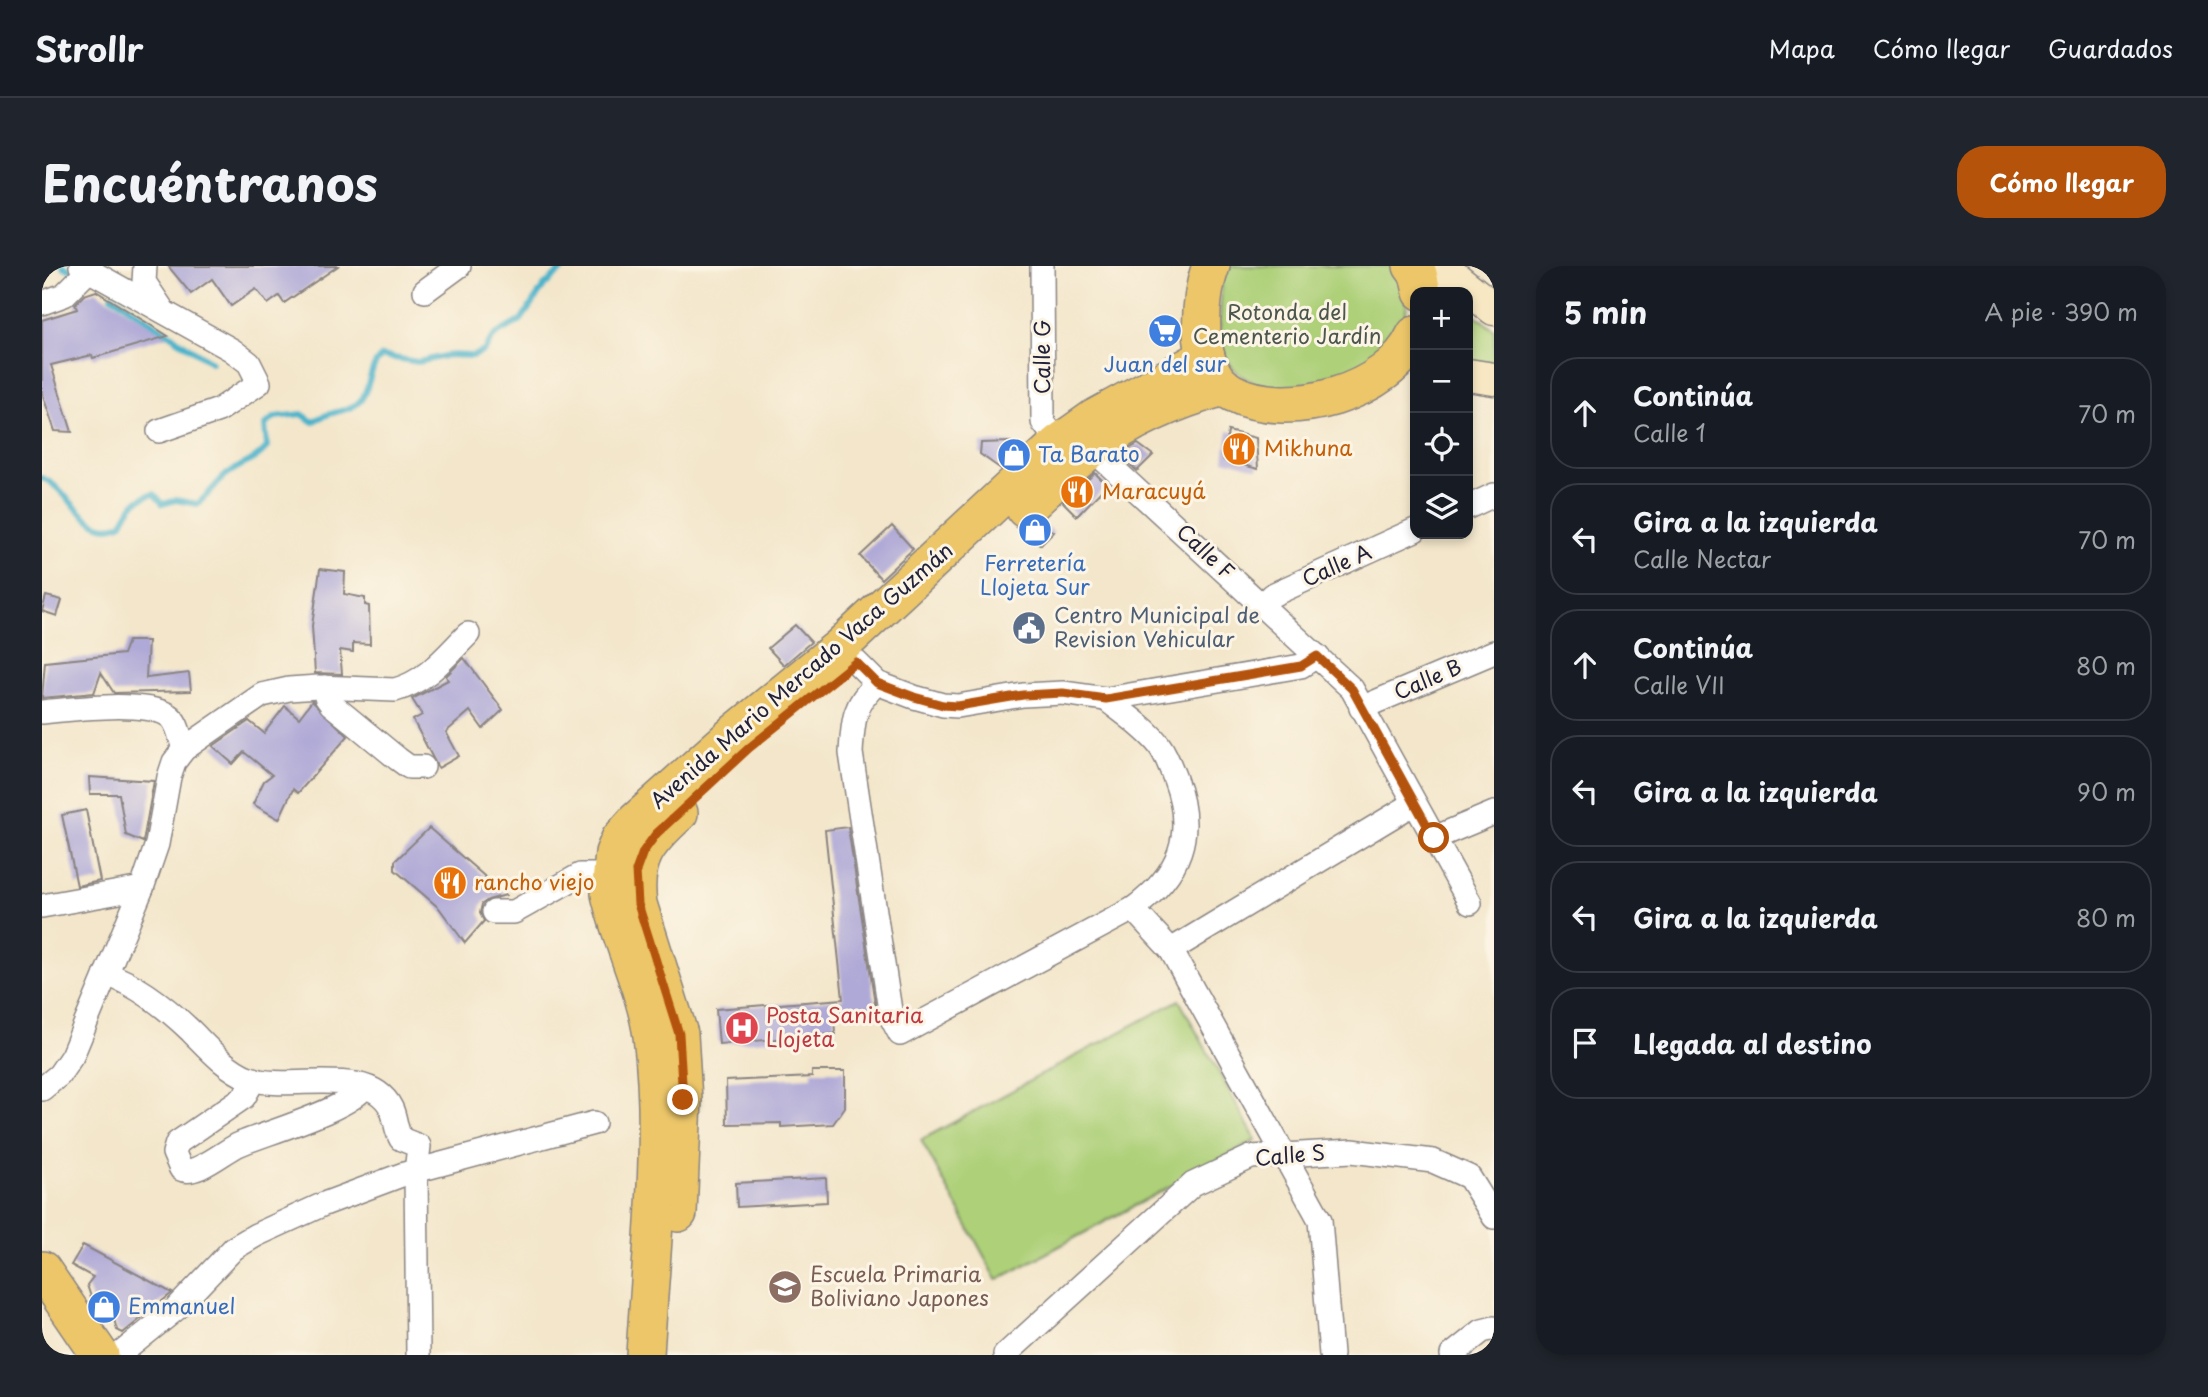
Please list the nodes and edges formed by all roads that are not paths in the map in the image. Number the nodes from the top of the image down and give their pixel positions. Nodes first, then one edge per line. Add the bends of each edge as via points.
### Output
1 (145, 266) edge
2 (459, 266) edge
3 (1042, 266) edge
4 (1412, 266) edge
5 (85, 268) edge
6 (1205, 273) edge
7 (1442, 279) edge
8 (425, 291) dead end
9 (42, 303) edge
10 (1494, 309) edge
11 (167, 315) junction
12 (1410, 347) edge
13 (1410, 371) edge
14 (1215, 372) junction
15 (1377, 377) junction
16 (1473, 377) edge
17 (1494, 379) edge
18 (159, 431) dead end
19 (1076, 446) junction
20 (1494, 495) edge
21 (1473, 504) edge
22 (1410, 532) edge
23 (1262, 605) junction
24 (468, 634) dead end
25 (1494, 652) edge
26 (1317, 656) junction
27 (858, 664) junction
28 (325, 687) junction
29 (1106, 699) junction
30 (1361, 708) junction
31 (42, 712) edge
32 (184, 749) junction
33 (423, 767) dead end
34 (1413, 804) junction
35 (1494, 813) edge
36 (1434, 838) junction
37 (609, 875) junction
38 (142, 888) junction
39 (1470, 903) dead end
40 (42, 906) edge
41 (1133, 909) junction
42 (494, 912) dead end
43 (1171, 950) junction
44 (643, 960) junction
45 (106, 974) junction
46 (254, 1080) junction
47 (364, 1087) junction
48 (42, 1089) edge
49 (594, 1123) dead end
50 (1284, 1154) junction
51 (416, 1172) junction
52 (667, 1188) junction
53 (1494, 1217) edge
54 (42, 1270) edge
55 (42, 1310) edge
56 (1494, 1328) edge
57 (73, 1355) edge
58 (100, 1355) edge
59 (119, 1355) edge
60 (418, 1355) edge
61 (645, 1355) edge
62 (669, 1355) edge
63 (1004, 1355) edge
64 (1331, 1355) edge
65 (1451, 1355) edge

1 - 11 street via 144,282
2 - 8 street
3 - 19 street, Calle G via 1043,422
4 - 7 main road
5 - 9 street via 64,295
5 - 11 street
6 - 14 main road via 1202,328
7 - 10 main road
11 - 18 street via 232,350 249,363 259,383 219,410
12 - 15 main road
13 - 15 main road
14 - 15 main road via 1250,399 1300,402 1333,398
14 - 19 main road, Avenida Mario Mercado Vaca Guzmán via 1158,410
16 - 17 main road
19 - 23 street, Calle F
19 - 27 main road, Avenida Mario Mercado Vaca Guzmán
20 - 21 street
22 - 23 street, Calle A via 1272,595
23 - 26 street, Calle F
24 - 28 street via 407,687
25 - 30 street, Calle B
26 - 29 street via 1301,666
26 - 30 street, Calle F via 1352,689
27 - 29 street via 943,705 1063,693
27 - 37 main road, Avenida Mario Mercado Vaca Guzmán via 737,731 636,821 620,839
27 - 41 street via 862,697 850,753 891,1017 900,1034
27 - 44 main road, Avenida Mario Mercado Vaca Guzmán via 749,748 656,834 636,871
28 - 32 street via 289,688 262,695
28 - 33 street via 331,704 398,759 409,767
29 - 41 street via 1159,745 1181,793 1185,817 1179,855 1156,893
30 - 34 street, Calle F
31 - 32 street via 127,707 167,714 175,722
32 - 38 street via 169,777 157,844
34 - 36 street, Calle F
34 - 43 street
35 - 36 street
36 - 39 street, Calle F
37 - 42 street via 580,875 514,912
37 - 44 main road, Avenida Mario Mercado Vaca Guzmán via 612,906
38 - 40 street
38 - 45 street
41 - 43 street
43 - 50 street
44 - 52 main road, Avenida Mario Mercado Vaca Guzmán via 679,1034 683,1100
45 - 46 street via 146,996 219,1058
45 - 48 street via 72,1056
46 - 47 street via 346,1082
46 - 47 street via 244,1097 177,1143 174,1153 181,1169 192,1170 235,1146 340,1105 358,1096
47 - 51 street via 381,1096 391,1109 401,1139 419,1146
49 - 51 street
50 - 53 street, Calle S via 1352,1152 1433,1161 1469,1177
50 - 63 street, Calle S via 1251,1157 1192,1184
50 - 64 street via 1320,1220
51 - 59 street via 324,1204 234,1248 176,1309
51 - 60 street
52 - 61 main road, Avenida Mario Mercado Vaca Guzmán
52 - 62 main road, Avenida Mario Mercado Vaca Guzmán
54 - 58 main road
55 - 57 main road
56 - 65 street via 1482,1331

